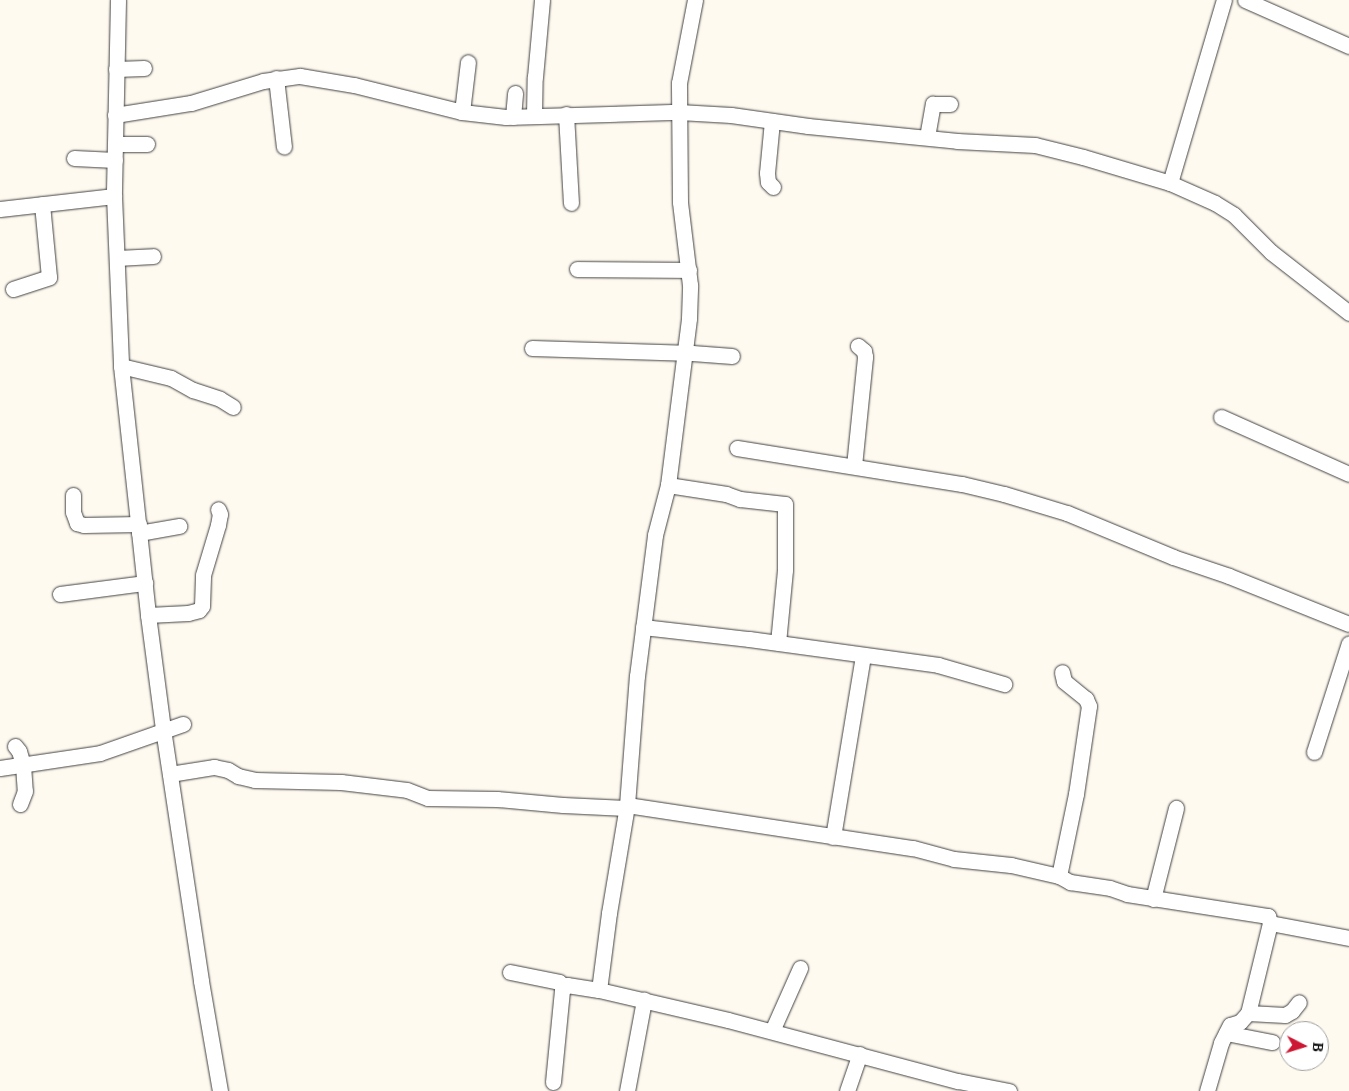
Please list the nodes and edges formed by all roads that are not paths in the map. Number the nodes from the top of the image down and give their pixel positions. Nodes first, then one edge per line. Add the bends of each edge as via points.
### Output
1 (118, 0) edge
2 (542, 0) edge
3 (695, 0) edge
4 (1224, 0) edge
5 (1245, 0) edge
6 (1349, 46) edge
7 (468, 62) dead end
8 (144, 68) dead end
9 (116, 69) junction
10 (276, 78) junction
11 (950, 104) dead end
12 (534, 107) junction
13 (462, 109) junction
14 (679, 112) junction
15 (566, 114) junction
16 (115, 115) junction
17 (772, 121) junction
18 (929, 129) junction
19 (115, 144) junction
20 (147, 144) dead end
21 (284, 147) dead end
22 (74, 158) dead end
23 (105, 160) junction
24 (1171, 181) junction
25 (773, 187) dead end
26 (109, 196) junction
27 (571, 203) dead end
28 (42, 204) junction
29 (0, 209) edge
30 (153, 256) dead end
31 (117, 258) junction
32 (577, 269) dead end
33 (689, 270) junction
34 (13, 289) dead end
35 (1349, 313) edge
36 (858, 346) dead end
37 (532, 348) dead end
38 (694, 353) junction
39 (732, 356) dead end
40 (121, 366) junction
41 (233, 407) dead end
42 (1221, 417) dead end
43 (737, 448) dead end
44 (854, 466) junction
45 (1349, 474) edge
46 (672, 486) junction
47 (72, 495) dead end
48 (218, 509) dead end
49 (178, 526) dead end
50 (137, 527) junction
51 (142, 584) junction
52 (60, 594) dead end
53 (148, 615) junction
54 (1349, 624) edge
55 (645, 628) junction
56 (778, 643) junction
57 (1349, 643) edge
58 (863, 655) junction
59 (1062, 672) dead end
60 (1004, 684) dead end
61 (183, 724) dead end
62 (153, 733) junction
63 (15, 746) dead end
64 (1314, 752) dead end
65 (24, 765) junction
66 (0, 768) edge
67 (170, 774) junction
68 (20, 804) dead end
69 (629, 807) junction
70 (1176, 808) dead end
71 (833, 837) junction
72 (1059, 876) junction
73 (1153, 899) junction
74 (1270, 923) junction
75 (1349, 938) edge
76 (800, 968) dead end
77 (510, 972) dead end
78 (564, 986) junction
79 (599, 990) junction
80 (644, 1000) junction
81 (1299, 1002) dead end
82 (1248, 1014) junction
83 (772, 1031) junction
84 (1226, 1033) junction
85 (1272, 1042) dead end
86 (860, 1054) junction
87 (553, 1082) dead end
88 (220, 1091) edge
89 (627, 1091) edge
90 (847, 1091) edge
91 (1009, 1091) edge
92 (1207, 1091) edge

1 - 9 street
2 - 12 street
3 - 14 street via 679,83
4 - 24 street
5 - 6 street
7 - 13 street
8 - 9 street
9 - 16 street
10 - 13 street via 317,77
10 - 16 street via 191,103
10 - 21 street
11 - 18 street via 933,104
12 - 13 street via 514,105
12 - 15 street
14 - 15 street
14 - 17 street
14 - 33 street via 680,202
15 - 27 street
16 - 19 street
17 - 18 street
17 - 25 street via 767,173 768,182
18 - 24 street via 1035,145
19 - 20 street
19 - 23 street
22 - 23 street
23 - 26 street
24 - 35 street via 1234,216 1271,252
26 - 28 street
26 - 31 street
28 - 29 street
28 - 34 street via 49,277
30 - 31 street
31 - 40 street
32 - 33 street
33 - 38 street
36 - 44 street via 865,357
37 - 38 street
38 - 39 street
38 - 46 street
40 - 41 street via 171,378
40 - 50 street
42 - 45 street
43 - 44 street
44 - 54 street via 962,484 1054,509
46 - 55 street via 655,535
46 - 56 street via 782,503 786,507 785,570
47 - 50 street via 77,523
48 - 53 street via 218,525 203,576 202,606 188,613
49 - 50 street
50 - 51 street
51 - 52 street
51 - 53 street
53 - 62 street
55 - 56 street
55 - 69 street via 637,676
56 - 58 street
57 - 64 street
58 - 60 street via 938,664
58 - 71 street
59 - 72 street via 1064,681 1086,699 1089,706
61 - 62 street
62 - 65 street via 100,753
62 - 67 street
63 - 65 street
65 - 66 street
65 - 68 street via 25,791
67 - 69 street via 214,767 247,779 350,783 407,790 428,798 496,798 564,806
67 - 88 street
69 - 71 street
69 - 79 street via 609,913
70 - 73 street
71 - 72 street via 913,848 941,856 1011,865
72 - 73 street via 1064,880
73 - 74 street via 1264,915 1268,916
74 - 75 street
74 - 82 street
76 - 83 street
77 - 78 street via 559,982
78 - 79 street
78 - 87 street
79 - 80 street
80 - 83 street
80 - 89 street
81 - 82 street via 1285,1015
82 - 84 street via 1240,1022 1230,1025
83 - 86 street
84 - 85 street
84 - 92 street
86 - 90 street
86 - 91 street via 958,1081

